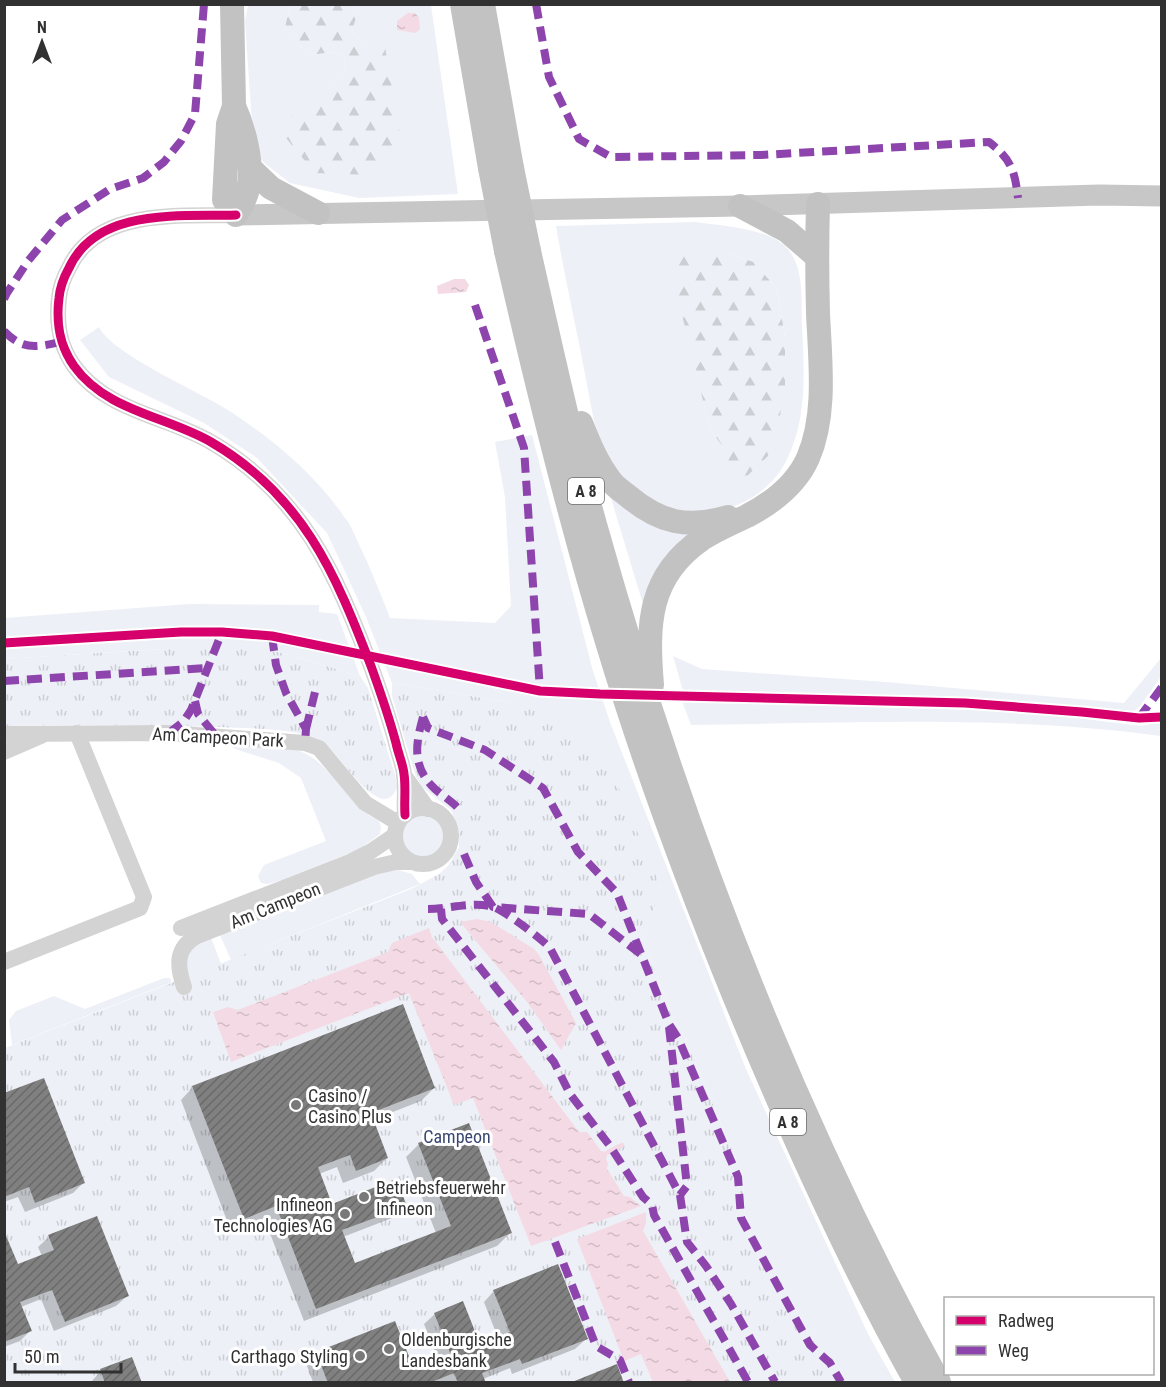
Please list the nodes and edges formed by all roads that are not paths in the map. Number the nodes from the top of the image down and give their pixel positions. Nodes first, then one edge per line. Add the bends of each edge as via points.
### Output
1 (232, 4) edge
2 (450, 4) edge
3 (462, 4) edge
4 (483, 4) edge
5 (475, 80) junction
6 (234, 106) junction
7 (250, 168) junction
8 (501, 168) junction
9 (1161, 195) edge
10 (818, 204) junction
11 (740, 206) junction
12 (318, 213) junction
13 (236, 215) junction
14 (517, 251) junction
15 (817, 257) junction
16 (542, 308) junction
17 (767, 506) junction
18 (635, 671) junction
19 (644, 723) junction
20 (47, 733) junction
21 (78, 733) junction
22 (4, 734) edge
23 (4, 752) edge
24 (404, 775) junction
25 (403, 795) junction
26 (365, 803) junction
27 (428, 809) junction
28 (399, 824) junction
29 (411, 862) junction
30 (181, 928) dead end
31 (4, 962) edge
32 (184, 987) dead end
33 (916, 1383) edge
34 (939, 1383) edge

1 - 6 highway
2 - 5 highway
3 - 5 highway, A 8
4 - 8 highway, A 8
5 - 8 highway, A 8
6 - 7 highway via 242,124
6 - 13 highway via 228,124 224,200
7 - 12 highway via 272,188
7 - 13 highway via 248,189
8 - 14 highway, A 8, bridge
9 - 10 main road
10 - 11 main road
10 - 15 highway
11 - 12 main road
11 - 15 highway via 787,231
12 - 13 main road
13 - 24 street via 139,220 99,234 73,259 59,292 57,319 61,342 74,366 95,390 211,442 264,482 307,530 353,619 382,696
14 - 16 highway, A 8
14 - 18 highway, A 8 via 548,426 576,534
15 - 17 highway via 821,384 816,431 807,460 796,478
16 - 17 highway via 580,420 611,482 638,504 671,522 708,523
16 - 18 highway, A 8 via 566,416
17 - 18 highway via 704,538 672,566 654,601
18 - 19 highway
18 - 19 highway, A 8
19 - 33 highway, A 8 via 716,950 762,1063 883,1324
19 - 34 highway, A 8 via 801,1103 903,1317
20 - 21 street, Am Campeon Park
20 - 22 street, Am Campeon Park
20 - 23 street
21 - 26 street, Am Campeon Park via 169,733 305,743 325,754
21 - 31 street via 144,897 140,908
24 - 25 street
24 - 27 street
25 - 26 street via 391,806
25 - 28 street
26 - 28 street, Am Campeon Park
27 - 28 street via 416,809
27 - 29 street via 449,825 450,843 432,862
28 - 29 street via 396,846
28 - 30 street, Am Campeon via 370,852 350,862
29 - 32 street, Am Campeon via 374,867 197,936 179,955

